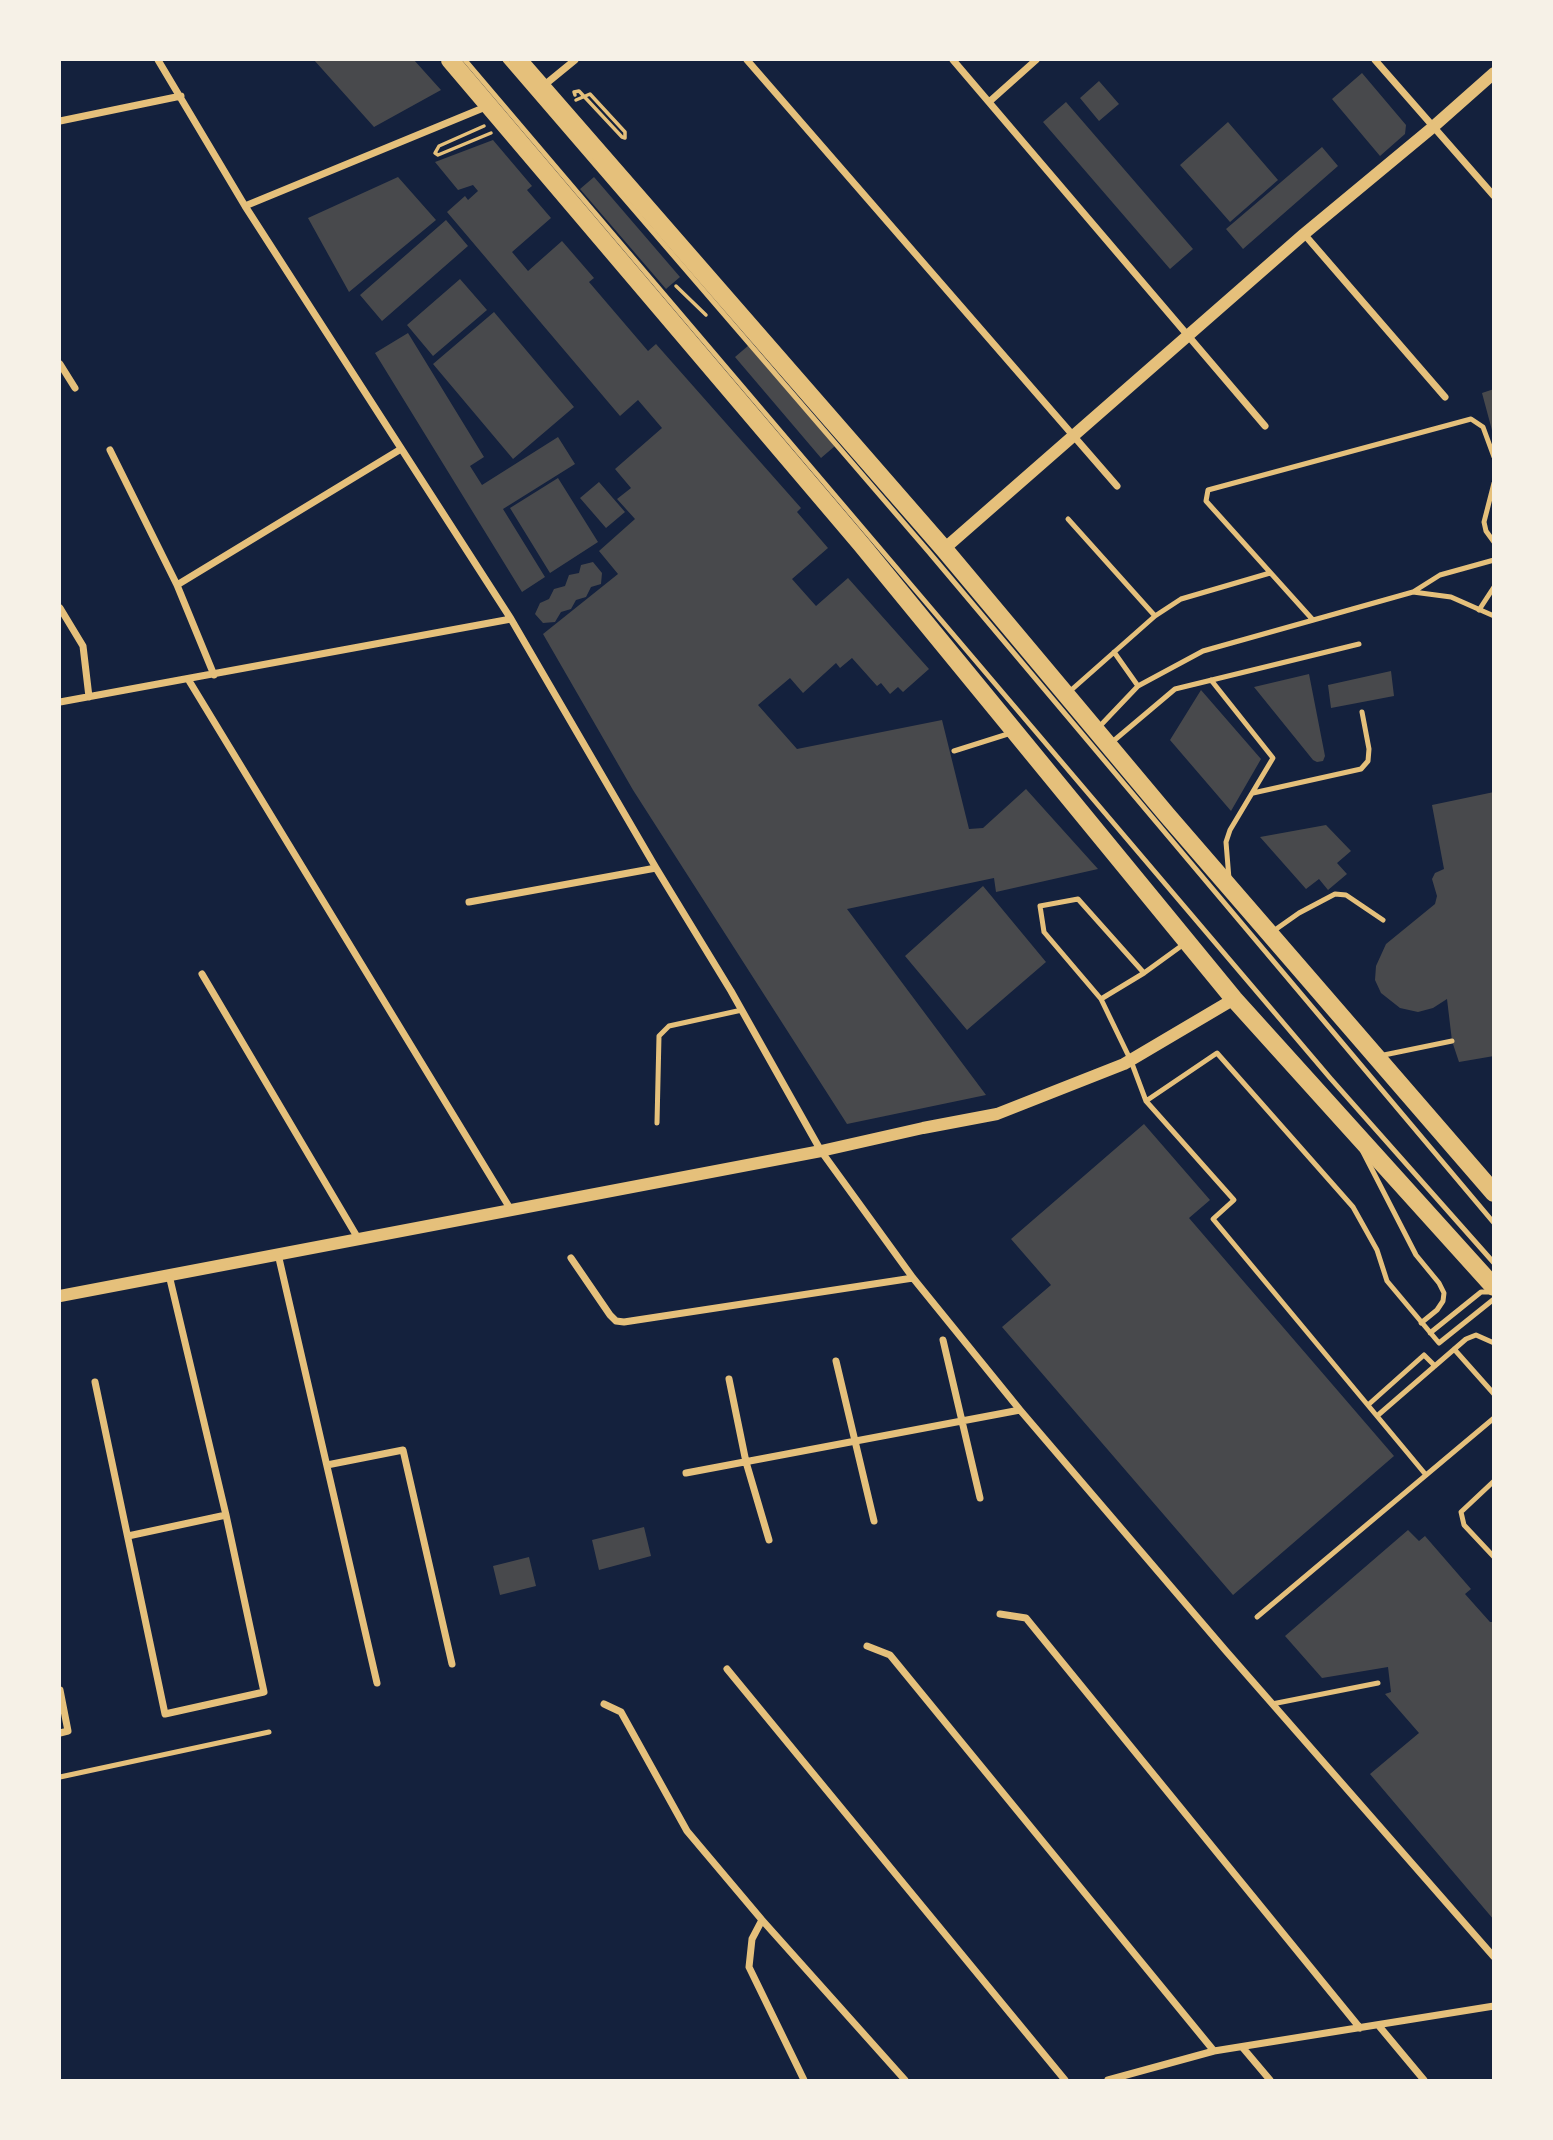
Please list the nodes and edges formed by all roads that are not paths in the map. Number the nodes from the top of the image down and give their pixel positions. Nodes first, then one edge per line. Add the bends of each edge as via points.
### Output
1 (158, 60) edge
2 (450, 60) edge
3 (465, 60) edge
4 (505, 60) edge
5 (575, 60) edge
6 (747, 60) edge
7 (953, 60) edge
8 (1036, 60) edge
9 (1375, 60) edge
10 (525, 62) edge
11 (1493, 73) edge
12 (542, 88) junction
13 (181, 96) junction
14 (989, 102) junction
15 (496, 112) junction
16 (60, 121) edge
17 (1433, 127) junction
18 (1493, 196) edge
19 (246, 206) junction
20 (1304, 234) junction
21 (1188, 336) junction
22 (60, 364) edge
23 (75, 388) dead end
24 (1445, 397) dead end
25 (1265, 426) dead end
26 (1073, 437) junction
27 (401, 449) junction
28 (110, 450) dead end
29 (1493, 457) edge
30 (1493, 483) edge
31 (1117, 486) dead end
32 (1068, 519) dead end
33 (1493, 542) edge
34 (944, 550) junction
35 (1493, 560) edge
36 (1270, 573) junction
37 (177, 586) junction
38 (1493, 587) edge
39 (1413, 592) junction
40 (60, 608) edge
41 (1479, 610) junction
42 (1155, 616) junction
43 (1493, 616) edge
44 (511, 620) junction
45 (1313, 620) junction
46 (1359, 644) dead end
47 (1114, 652) junction
48 (214, 675) junction
49 (188, 679) junction
50 (1211, 680) junction
51 (1138, 686) junction
52 (1066, 695) junction
53 (89, 697) junction
54 (60, 702) edge
55 (1362, 712) dead end
56 (1096, 730) junction
57 (1014, 732) junction
58 (1108, 745) junction
59 (954, 751) dead end
60 (1252, 793) junction
61 (656, 867) junction
62 (1230, 889) junction
63 (469, 902) dead end
64 (1383, 920) dead end
65 (1270, 934) junction
66 (1187, 942) junction
67 (1143, 973) junction
68 (202, 974) dead end
69 (1101, 999) junction
70 (1234, 999) junction
71 (742, 1010) junction
72 (1452, 1041) dead end
73 (1376, 1057) junction
74 (1130, 1060) junction
75 (1146, 1101) junction
76 (657, 1123) dead end
77 (1352, 1130) junction
78 (821, 1152) junction
79 (1493, 1193) edge
80 (511, 1210) junction
81 (1493, 1223) edge
82 (359, 1241) junction
83 (277, 1253) junction
84 (571, 1258) dead end
85 (1493, 1263) edge
86 (169, 1275) junction
87 (913, 1278) junction
88 (1493, 1289) edge
89 (61, 1293) edge
90 (1493, 1299) edge
91 (1421, 1324) junction
92 (1430, 1334) junction
93 (943, 1340) dead end
94 (1493, 1343) edge
95 (1454, 1349) junction
96 (836, 1361) dead end
97 (1435, 1366) junction
98 (729, 1379) dead end
99 (95, 1382) dead end
100 (1493, 1394) edge
101 (1368, 1405) junction
102 (1020, 1410) junction
103 (1377, 1416) junction
104 (1493, 1418) edge
105 (962, 1420) junction
106 (854, 1441) junction
107 (746, 1462) junction
108 (327, 1465) junction
109 (686, 1473) dead end
110 (1426, 1475) junction
111 (1493, 1481) edge
112 (980, 1498) dead end
113 (226, 1515) junction
114 (874, 1521) dead end
115 (128, 1536) junction
116 (769, 1540) dead end
117 (1493, 1556) edge
118 (1000, 1614) dead end
119 (1256, 1617) dead end
120 (867, 1646) dead end
121 (452, 1664) dead end
122 (727, 1669) dead end
123 (377, 1683) dead end
124 (1378, 1683) dead end
125 (60, 1690) edge
126 (604, 1704) dead end
127 (1272, 1704) junction
128 (269, 1732) dead end
129 (60, 1733) edge
130 (60, 1777) edge
131 (762, 1920) junction
132 (1493, 1957) edge
133 (1493, 2006) edge
134 (1378, 2026) junction
135 (1360, 2028) junction
136 (1243, 2048) junction
137 (1214, 2052) junction
138 (804, 2081) edge
139 (905, 2081) edge
140 (1065, 2081) edge
141 (1108, 2081) edge
142 (1270, 2081) edge
143 (1424, 2081) edge

1 - 13 street
2 - 15 main road
3 - 85 lane via 1331,1079
4 - 81 lane via 937,562
5 - 12 street
6 - 26 street
7 - 14 street
8 - 14 street
9 - 17 street
10 - 12 main road
11 - 17 street
12 - 34 main road
13 - 16 street
13 - 19 street
14 - 21 street
15 - 19 street
15 - 57 main road
17 - 18 street
17 - 20 street
19 - 27 street
20 - 21 street
20 - 24 street
21 - 25 street
21 - 26 street
22 - 23 street
26 - 31 street
26 - 34 street
27 - 37 street
27 - 44 street
28 - 37 street
29 - 36 lane via 1483,427 1471,419 1208,490 1206,501
30 - 33 lane via 1484,522
32 - 42 lane
34 - 52 main road
35 - 39 lane via 1440,575
36 - 42 lane via 1181,599
36 - 45 lane
37 - 48 street
38 - 41 lane
39 - 41 lane via 1451,597
39 - 45 lane
40 - 53 street via 83,646
41 - 43 lane
42 - 47 lane
44 - 48 street
44 - 61 street
45 - 51 lane via 1203,651
46 - 50 lane
47 - 51 lane
47 - 52 lane
48 - 49 street
49 - 53 street
49 - 80 street
50 - 58 lane via 1175,689
50 - 60 lane via 1273,758
51 - 56 lane
52 - 56 main road
53 - 54 street
55 - 60 lane via 1369,749 1368,761 1361,769
56 - 58 main road
57 - 59 lane
57 - 66 main road
58 - 62 main road
60 - 62 lane via 1226,842
61 - 63 street
61 - 71 street
62 - 65 main road
64 - 65 lane via 1346,895 1335,894 1299,912
65 - 73 main road
66 - 67 lane
66 - 70 main road
67 - 69 lane
67 - 69 lane via 1078,899 1040,906 1044,932
68 - 82 street
69 - 74 lane
70 - 74 street
70 - 77 main road
71 - 76 lane via 669,1026 659,1036
71 - 78 street
72 - 73 lane
73 - 79 main road
74 - 75 lane
74 - 78 street via 997,1114
75 - 91 lane via 1217,1053 1353,1207 1377,1250 1387,1281
75 - 101 lane via 1234,1200 1213,1219
77 - 88 main road
77 - 91 lane via 1416,1255 1444,1293 1437,1310
78 - 80 street
78 - 87 street
80 - 82 street
82 - 83 street
83 - 86 street
83 - 108 street
84 - 87 street via 610,1315 624,1322
86 - 89 street
86 - 113 street
87 - 102 street
88 - 92 lane via 1481,1292
90 - 92 lane via 1439,1343
91 - 92 lane
93 - 105 street
94 - 95 lane via 1474,1335
95 - 97 lane
95 - 100 lane
96 - 106 street
97 - 101 lane via 1424,1355
97 - 103 lane
98 - 107 street
99 - 115 street
101 - 103 lane
102 - 105 street
102 - 127 street
103 - 110 lane
104 - 110 lane
105 - 106 street
105 - 112 street
106 - 107 street
106 - 114 street
107 - 109 street
107 - 116 street
108 - 121 street via 403,1450
108 - 123 street
110 - 119 lane
111 - 117 lane via 1461,1512 1464,1525
113 - 115 street
113 - 115 street via 264,1692 165,1714
118 - 135 street via 1026,1618
120 - 137 street via 890,1655
122 - 140 street
124 - 127 lane
125 - 129 street via 68,1731
126 - 131 street via 621,1712 687,1831
127 - 132 street
128 - 130 lane
131 - 138 street via 752,1940 749,1967
131 - 139 street
133 - 134 street
134 - 135 street
134 - 143 street
135 - 136 street
136 - 137 street
136 - 142 street
137 - 141 street

